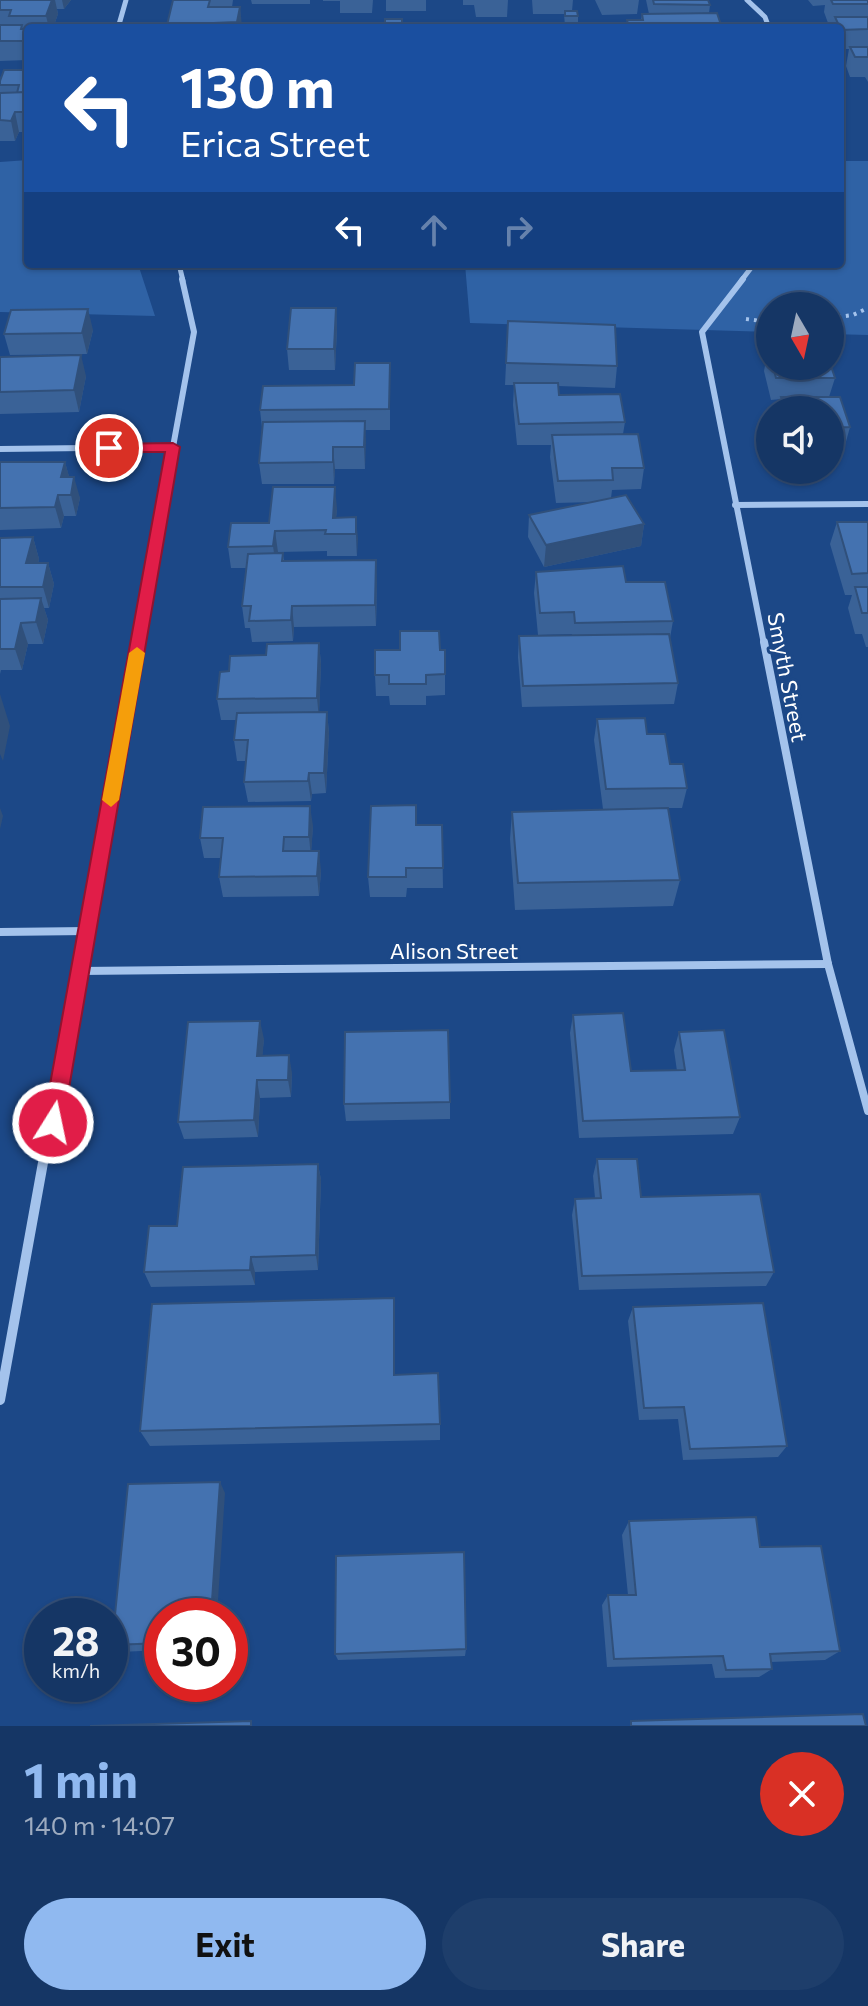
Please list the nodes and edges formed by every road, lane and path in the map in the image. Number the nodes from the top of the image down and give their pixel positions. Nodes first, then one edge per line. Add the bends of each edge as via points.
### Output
1 (126, 0) edge
2 (747, 0) edge
3 (119, 24) edge
4 (768, 24) edge
5 (180, 268) edge
6 (751, 268) edge
7 (868, 308) edge
8 (844, 316) edge
9 (173, 447) junction
10 (0, 449) edge
11 (868, 504) edge
12 (735, 505) junction
13 (87, 931) junction
14 (0, 932) edge
15 (828, 964) junction
16 (80, 971) junction
17 (868, 1111) edge
18 (0, 1400) edge

1 - 3 street
2 - 4 street
5 - 9 street via 194,332
6 - 12 street, Smyth Street via 702,332
7 - 8 path
9 - 10 street
9 - 13 street
11 - 12 street
12 - 15 street, Smyth Street
13 - 14 street
13 - 16 street
15 - 16 street, Alison Street
15 - 17 street, Smyth Street
16 - 18 street

